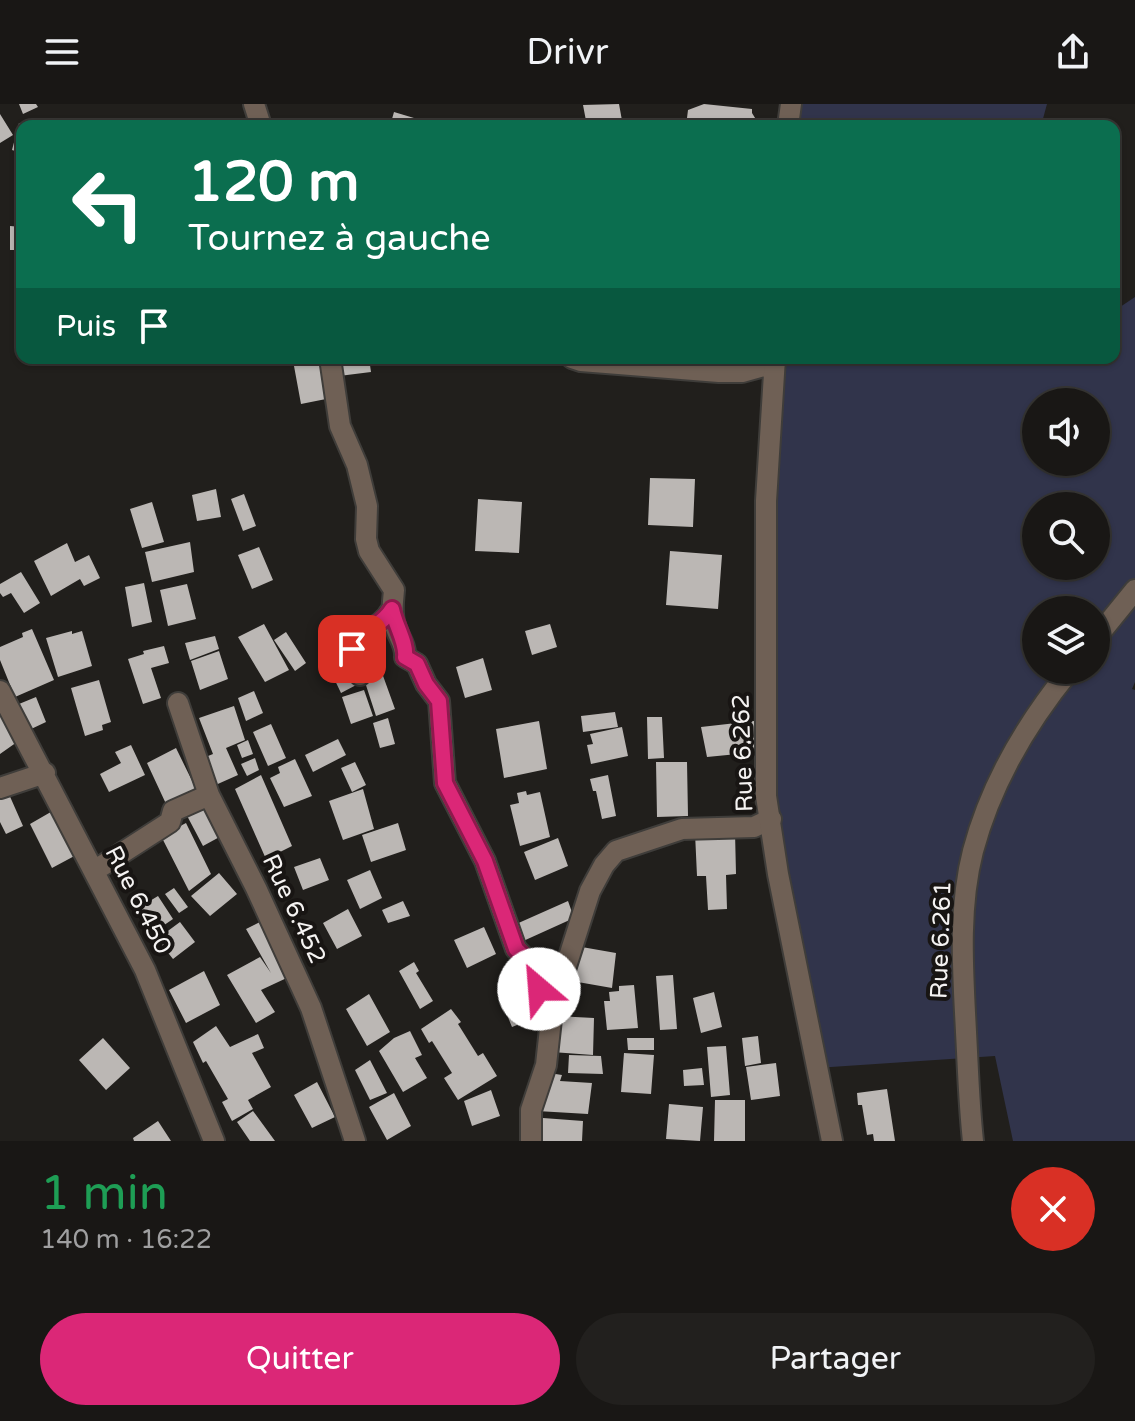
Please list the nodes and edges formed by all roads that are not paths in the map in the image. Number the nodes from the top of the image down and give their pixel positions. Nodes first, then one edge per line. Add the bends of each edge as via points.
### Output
1 (331, 364) edge
2 (619, 364) edge
3 (764, 364) edge
4 (775, 364) edge
5 (1135, 590) edge
6 (392, 609) junction
7 (1110, 621) edge
8 (360, 675) dead end
9 (1060, 684) edge
10 (0, 691) edge
11 (178, 703) dead end
12 (45, 773) junction
13 (0, 788) edge
14 (209, 795) junction
15 (771, 819) junction
16 (94, 871) junction
17 (552, 1010) junction
18 (214, 1141) edge
19 (355, 1141) edge
20 (531, 1141) edge
21 (832, 1141) edge
22 (973, 1141) edge

1 - 6 street via 340,426 367,506 366,539 394,590
2 - 3 street via 719,372 742,372
4 - 15 street, Rue 6.262 via 766,501 766,796
5 - 7 street
6 - 8 street via 386,621 355,641 352,654
6 - 17 street via 405,657 417,664 439,701 445,783 485,861 516,949 535,968 539,989
9 - 22 street, Rue 6.261 via 1007,763 973,852 964,900 963,955
10 - 12 street, Rue 6.450
11 - 14 street, Rue 6.452
12 - 13 street
12 - 16 street, Rue 6.450
14 - 16 street via 173,811 170,822
14 - 19 street, Rue 6.452 via 311,1008
15 - 17 street via 754,827 682,829 616,851 590,891
15 - 21 street, Rue 6.262
16 - 18 street, Rue 6.450 via 145,970
17 - 20 street via 546,1065 531,1110

